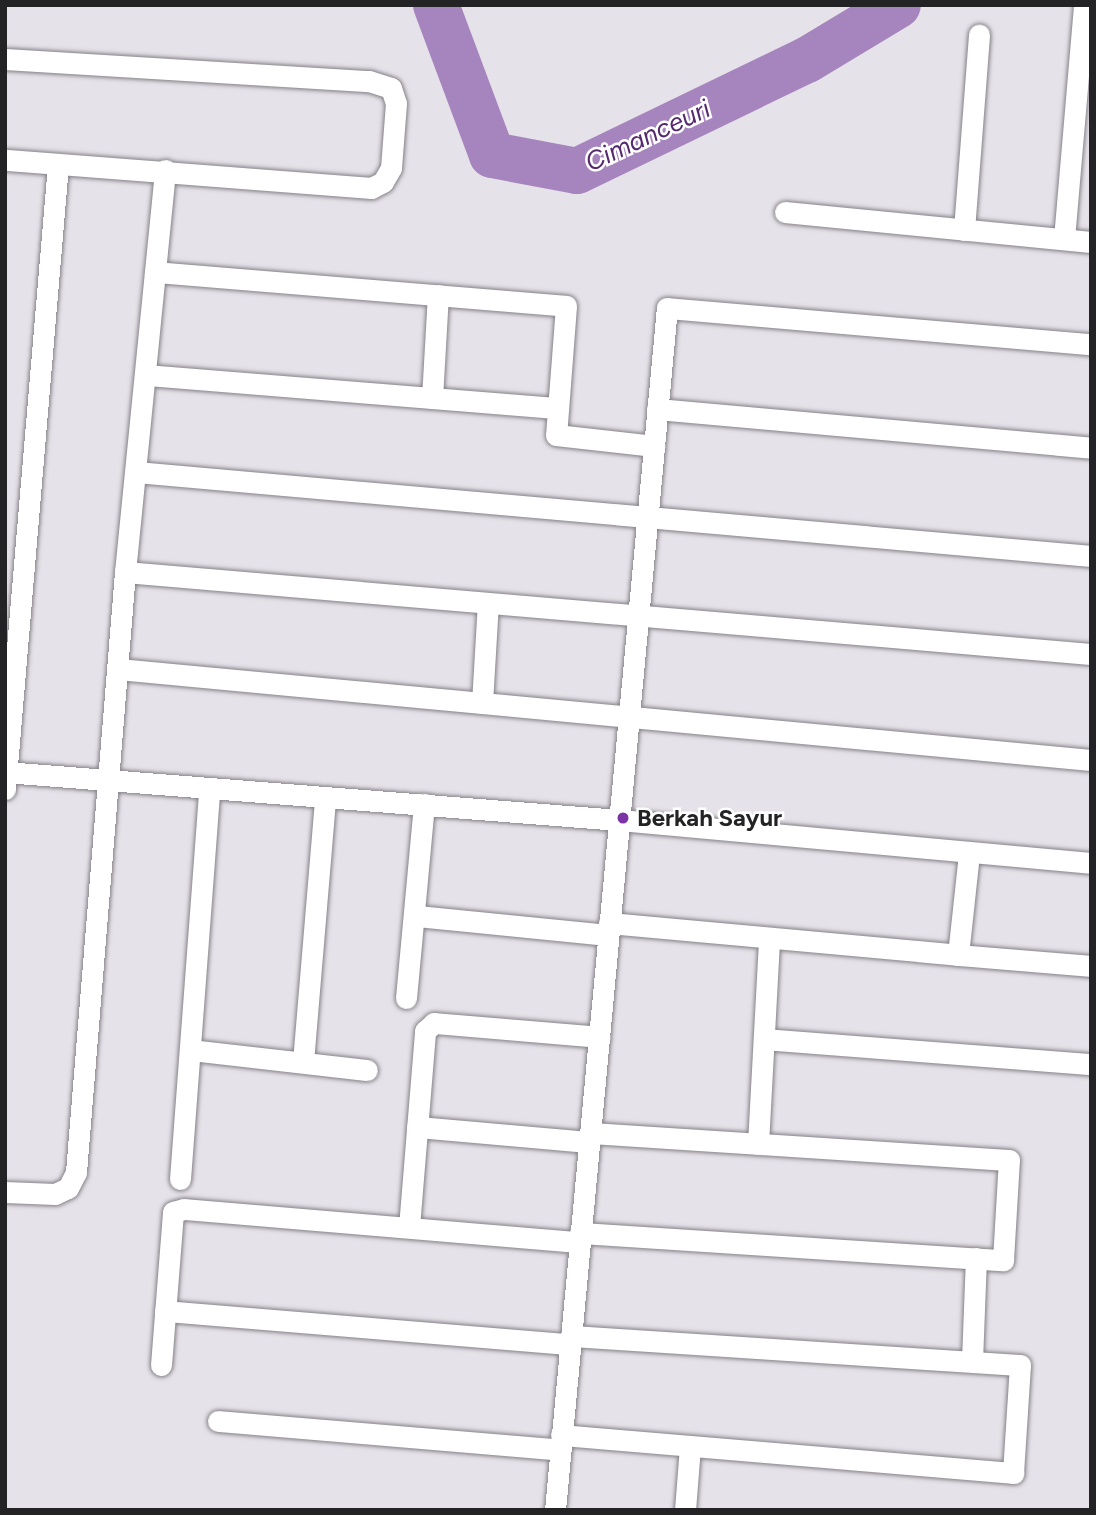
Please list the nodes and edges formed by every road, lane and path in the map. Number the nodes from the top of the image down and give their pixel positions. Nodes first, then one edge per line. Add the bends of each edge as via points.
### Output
1 (1084, 5) edge
2 (978, 35) dead end
3 (5, 59) edge
4 (5, 160) edge
5 (58, 164) junction
6 (165, 170) junction
7 (785, 212) dead end
8 (964, 230) junction
9 (1063, 239) junction
10 (1091, 242) edge
11 (155, 272) junction
12 (439, 295) junction
13 (1091, 344) edge
14 (146, 375) junction
15 (432, 397) junction
16 (558, 408) junction
17 (657, 409) junction
18 (654, 446) junction
19 (1091, 448) edge
20 (136, 472) junction
21 (647, 518) junction
22 (1091, 556) edge
23 (125, 572) junction
24 (488, 603) junction
25 (638, 615) junction
26 (1091, 654) edge
27 (118, 669) junction
28 (482, 703) junction
29 (628, 717) junction
30 (1091, 760) edge
31 (6, 778) edge
32 (108, 780) junction
33 (209, 789) junction
34 (325, 798) junction
35 (424, 804) junction
36 (619, 820) junction
37 (969, 853) junction
38 (1091, 863) edge
39 (417, 916) junction
40 (609, 929) junction
41 (769, 939) junction
42 (958, 956) junction
43 (1091, 966) edge
44 (406, 998) dead end
45 (598, 1037) junction
46 (764, 1039) junction
47 (191, 1050) junction
48 (303, 1062) junction
49 (1091, 1064) edge
50 (367, 1070) dead end
51 (417, 1127) junction
52 (589, 1138) junction
53 (758, 1144) junction
54 (180, 1180) dead end
55 (5, 1192) edge
56 (409, 1227) junction
57 (580, 1238) junction
58 (976, 1258) junction
59 (165, 1311) junction
60 (570, 1340) junction
61 (972, 1361) junction
62 (161, 1365) dead end
63 (218, 1420) dead end
64 (561, 1443) junction
65 (690, 1446) junction
66 (555, 1510) edge
67 (685, 1510) edge

1 - 9 street
2 - 8 street
3 - 6 street via 369,81 391,88 396,95 391,168 378,186
4 - 5 street
5 - 6 street
5 - 31 street
6 - 11 street
7 - 8 street
8 - 9 street
9 - 10 street
11 - 12 street
11 - 14 street
12 - 15 street
12 - 16 street via 566,306
13 - 17 street via 667,308
14 - 15 street
14 - 20 street
15 - 16 street
16 - 18 street via 556,435
17 - 18 street
17 - 19 street
18 - 21 street
20 - 21 street
20 - 23 street
21 - 22 street
21 - 25 street
23 - 24 street
23 - 27 street
24 - 25 street
24 - 28 street
25 - 26 street
25 - 29 street
27 - 28 street
27 - 32 street
28 - 29 street
29 - 30 street
29 - 36 street
31 - 32 street
32 - 33 street
32 - 55 street via 76,1172 68,1188 55,1194
33 - 34 street
33 - 47 street
34 - 35 street
34 - 48 street
35 - 36 street
35 - 39 street
36 - 37 street
36 - 40 street
37 - 38 street
37 - 42 street
39 - 40 street
39 - 44 street
40 - 41 street
40 - 45 street
41 - 42 street
41 - 46 street
42 - 43 street
45 - 51 street via 434,1023 425,1031
45 - 52 street
46 - 49 street
46 - 53 street
47 - 48 street
47 - 54 street
48 - 50 street
51 - 52 street
51 - 56 street
52 - 53 street
52 - 57 street
53 - 58 street via 1009,1160 1003,1260
56 - 57 street
56 - 59 street via 184,1209 173,1212
57 - 58 street
57 - 60 street
58 - 61 street
59 - 60 street
59 - 62 street
60 - 61 street
60 - 64 street
61 - 65 street via 1020,1365 1013,1473
63 - 64 street
64 - 65 street
64 - 66 street
65 - 67 street

